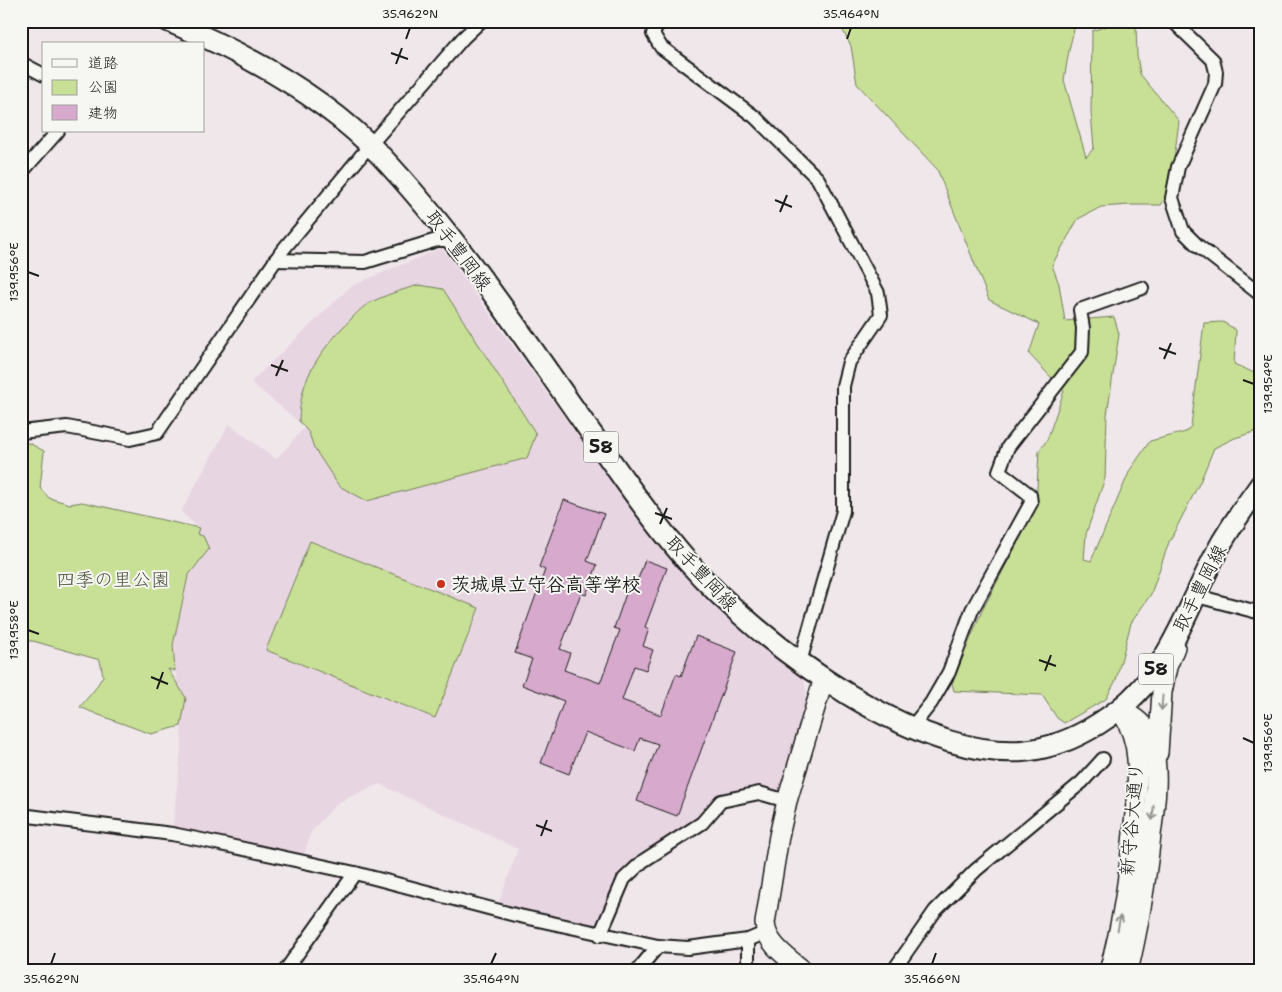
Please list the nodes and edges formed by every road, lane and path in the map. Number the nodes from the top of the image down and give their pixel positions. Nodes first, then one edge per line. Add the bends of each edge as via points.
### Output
1 (168, 21) edge
2 (481, 21) edge
3 (659, 21) edge
4 (1173, 21) edge
5 (21, 63) edge
6 (42, 74) edge
7 (57, 132) edge
8 (370, 145) junction
9 (21, 173) edge
10 (454, 240) junction
11 (275, 260) junction
12 (1142, 288) dead end
13 (1261, 295) edge
14 (21, 432) edge
15 (1261, 484) edge
16 (1197, 596) junction
17 (1261, 613) edge
18 (1183, 622) junction
19 (800, 662) junction
20 (824, 678) junction
21 (1120, 709) junction
22 (912, 727) junction
23 (1103, 759) dead end
24 (1156, 782) junction
25 (787, 801) junction
26 (21, 816) edge
27 (355, 873) junction
28 (767, 932) junction
29 (600, 935) junction
30 (748, 940) junction
31 (658, 946) junction
32 (285, 971) edge
33 (637, 971) edge
34 (748, 971) edge
35 (804, 971) edge
36 (893, 971) edge
37 (1109, 971) edge
38 (1128, 971) edge

1 - 8 main road, 取手豊岡線 / 58 via 247,57 287,81
2 - 8 street
3 - 19 street via 653,34 661,47 755,117 818,179 878,293 881,316 849,362 843,386 843,511
4 - 13 street via 1213,60 1216,72 1215,84 1178,167 1172,198 1183,230 1197,245
5 - 6 street
7 - 9 street
8 - 10 main road, 取手豊岡線 / 58
8 - 11 street
10 - 11 street via 438,240 365,262
10 - 19 main road, 取手豊岡線 / 58 via 667,536 741,615
11 - 14 street via 157,433 130,440 67,427
12 - 22 street via 1080,310 1082,352 1008,447 999,470 1030,495 1031,503 972,610 949,672
15 - 16 main road, 取手豊岡線 / 58 via 1221,544
16 - 17 street
16 - 18 main road, 取手豊岡線 / 58
18 - 21 main road, 取手豊岡線 / 58 via 1146,683
18 -> 24 street via 1162,692
19 - 20 main road, 取手豊岡線 / 58
20 - 22 main road, 取手豊岡線 / 58
20 - 25 street
21 - 22 main road, 取手豊岡線 / 58 via 1074,736 1040,749 985,749
21 - 24 street, 新守谷大通り via 1139,721 1150,735
37 -> 21 street, 新守谷大通り via 1130,861 1138,760 1131,728
23 - 36 street via 1082,782 976,870 935,911
24 -> 38 street, 新守谷大通り via 1147,871
25 - 28 street via 765,922
25 - 29 street via 759,793 721,801 702,823 643,861 624,879
26 - 27 street via 172,834
27 - 29 street
27 - 32 street
28 - 30 street
28 - 35 street via 776,947
29 - 31 street
30 - 31 street via 688,948
30 - 34 street
31 - 33 street

